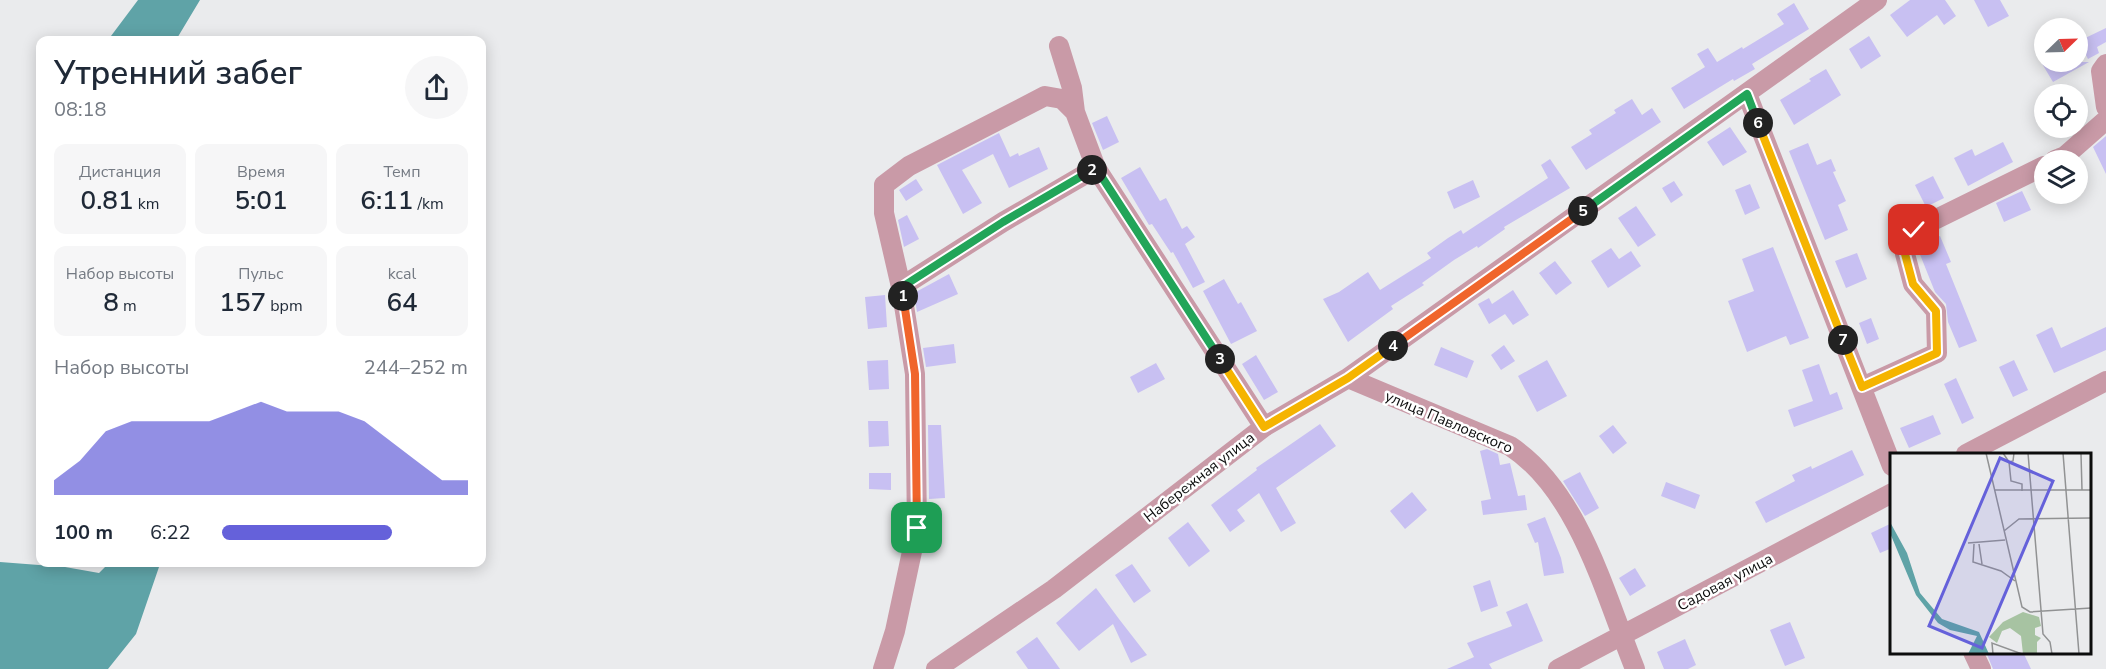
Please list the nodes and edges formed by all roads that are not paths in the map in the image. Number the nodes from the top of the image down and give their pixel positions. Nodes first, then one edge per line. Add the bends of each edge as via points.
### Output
1 (1877, 0) edge
2 (1059, 46) dead end
3 (2106, 64) edge
4 (1747, 94) junction
5 (2106, 107) edge
6 (1076, 112) junction
7 (2106, 120) edge
8 (2072, 150) edge
9 (1096, 168) junction
10 (2034, 171) edge
11 (902, 287) junction
12 (1348, 378) junction
13 (2106, 381) edge
14 (1862, 387) junction
15 (1264, 427) junction
16 (1968, 453) edge
17 (1890, 461) edge
18 (1890, 494) edge
19 (1622, 636) junction
20 (1974, 654) edge
21 (883, 669) edge
22 (936, 669) edge
23 (1558, 669) edge
24 (1635, 669) edge
25 (1981, 669) edge

1 - 4 street, Набережная улица
2 - 6 street
3 - 5 street via 2101,71
4 - 12 street, Набережная улица
4 - 14 street
6 - 9 street
6 - 11 street via 1062,99 1045,96 909,165 884,184 884,213
7 - 8 street
9 - 11 street
9 - 15 street
10 - 14 street via 1914,230 1905,254 1913,284 1936,311 1937,353
11 - 21 street via 915,374 917,528
12 - 15 street, Набережная улица
12 - 19 street, улица Павловского via 1510,446 1528,458 1547,477 1588,550
13 - 16 street
14 - 17 street
15 - 22 street, Набережная улица via 1054,589
18 - 19 street, Садовая улица
19 - 23 street, Садовая улица
19 - 24 street, улица Павловского
20 - 25 street

